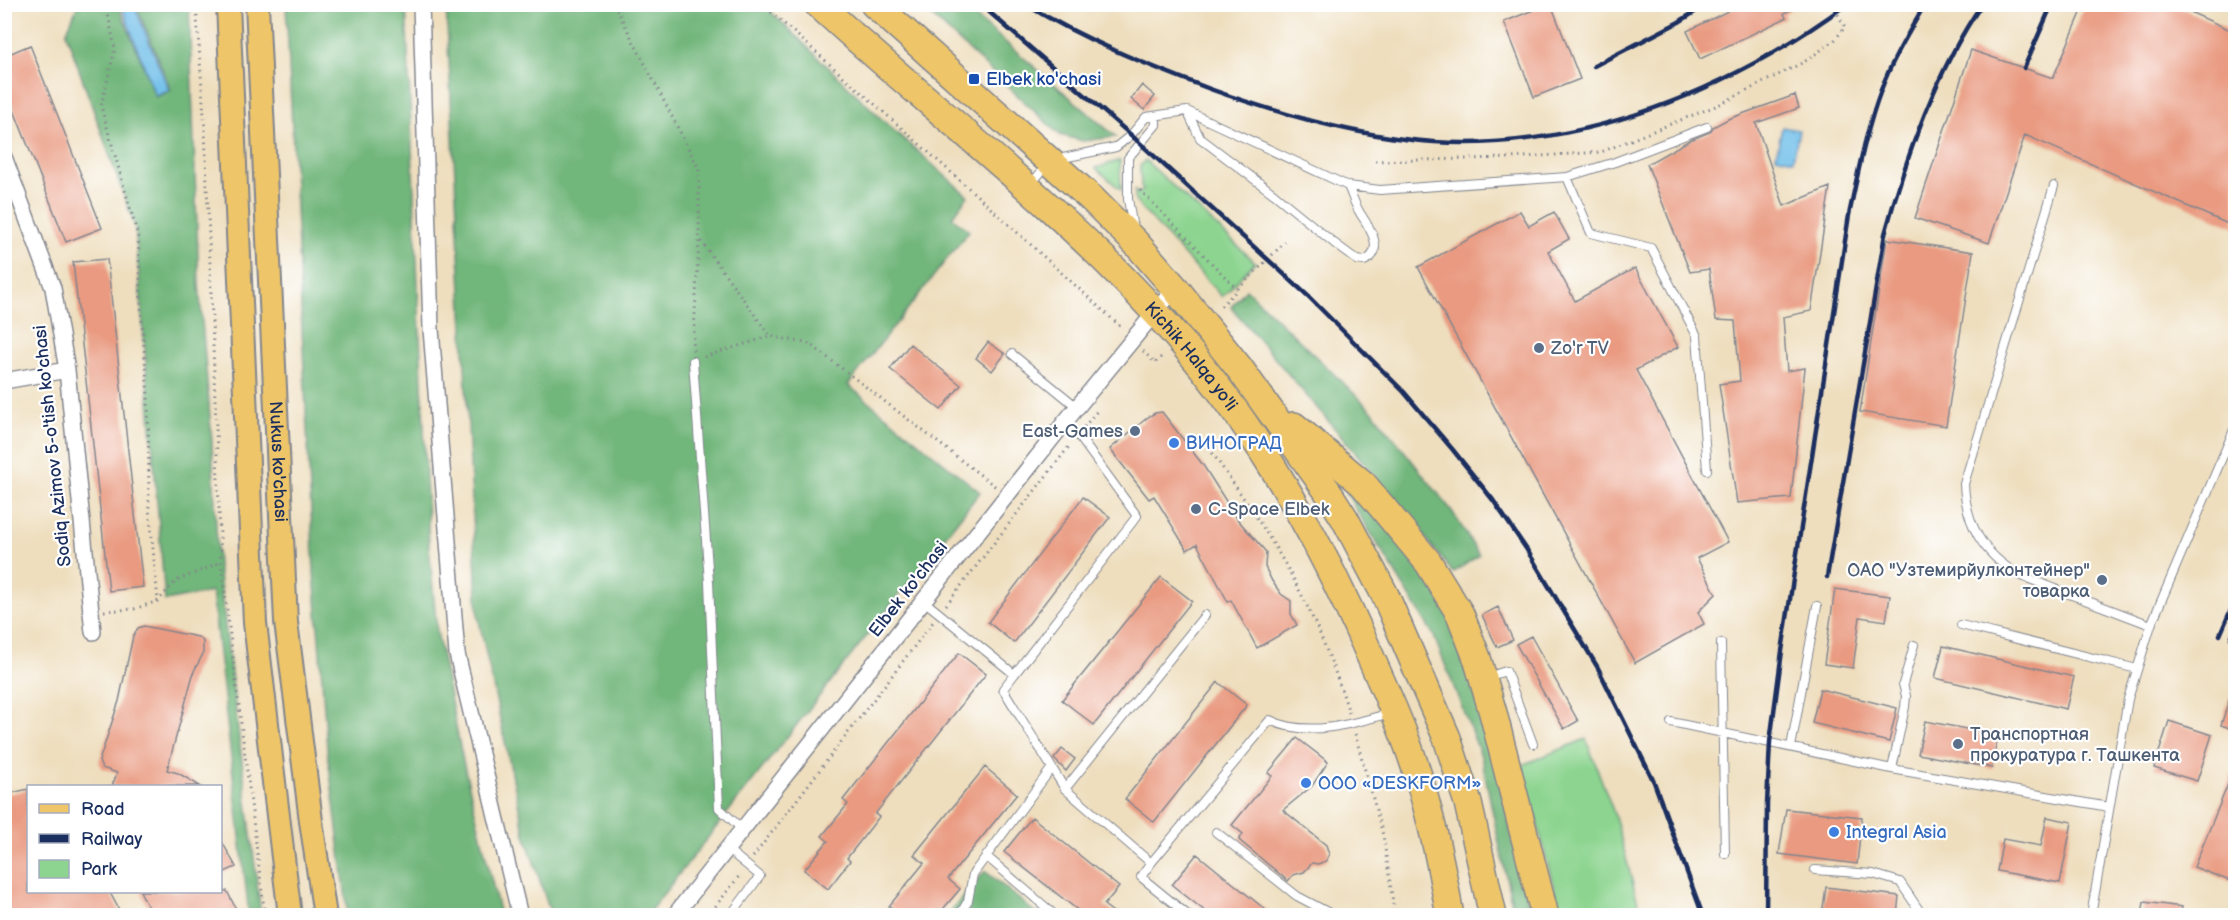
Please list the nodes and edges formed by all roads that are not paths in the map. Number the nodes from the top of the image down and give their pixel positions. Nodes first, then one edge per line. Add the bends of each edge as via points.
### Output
1 (228, 4) edge
2 (257, 4) edge
3 (421, 4) edge
4 (818, 4) edge
5 (874, 4) edge
6 (259, 61) junction
7 (231, 63) junction
8 (1186, 111) junction
9 (1156, 116) junction
10 (1707, 127) dead end
11 (4, 157) edge
12 (1050, 161) junction
13 (1567, 177) junction
14 (1348, 186) junction
15 (2054, 186) dead end
16 (1028, 188) junction
17 (1135, 242) junction
18 (1175, 288) junction
19 (1155, 311) junction
20 (1012, 354) dead end
21 (693, 361) road end
22 (67, 369) junction
23 (4, 381) edge
24 (1264, 401) junction
25 (1077, 407) junction
26 (1065, 422) junction
27 (2235, 425) edge
28 (1707, 470) dead end
29 (924, 601) junction
30 (1817, 606) dead end
31 (1205, 615) dead end
32 (1961, 625) dead end
33 (2151, 625) junction
34 (93, 632) dead end
35 (1721, 643) dead end
36 (1914, 645) dead end
37 (2137, 669) junction
38 (1014, 674) junction
39 (1483, 679) junction
40 (1394, 711) junction
41 (1671, 722) dead end
42 (1723, 732) junction
43 (1533, 744) dead end
44 (1791, 747) junction
45 (1051, 769) junction
46 (1892, 769) junction
47 (1065, 789) junction
48 (2109, 807) junction
49 (742, 830) junction
50 (1216, 832) dead end
51 (727, 849) junction
52 (1725, 854) dead end
53 (986, 856) junction
54 (1151, 863) junction
55 (1815, 870) dead end
56 (290, 915) edge
57 (325, 915) edge
58 (520, 915) edge
59 (674, 915) edge
60 (730, 915) edge
61 (959, 915) edge
62 (1056, 915) edge
63 (1189, 915) edge
64 (1335, 915) edge
65 (1449, 915) edge
66 (1492, 915) edge
67 (1545, 915) edge
68 (1923, 915) edge
69 (2091, 915) edge

1 - 7 main road, Nukus ko'chasi
2 - 6 main road, Nukus ko'chasi
3 - 58 street via 431,328 457,654
4 - 16 highway, Kichik Halqa yo'li
5 - 12 highway, Kichik Halqa yo'li
6 - 7 main road via 244,71
6 - 57 main road, Nukus ko'chasi via 286,622
7 - 56 main road, Nukus ko'chasi via 255,623
8 - 9 lane
8 - 14 lane
8 - 14 lane via 1200,138 1334,243 1364,261 1372,256 1374,236
9 - 12 lane via 1146,117 1116,147
9 - 17 lane via 1156,125 1128,158 1128,199
10 - 13 lane
11 - 22 street, Sodiq Azimov 5-o'tish ko'chasi via 52,288
12 - 16 lane
12 - 17 highway, Kichik Halqa yo'li
13 - 14 lane via 1380,190
13 - 28 lane via 1591,232 1651,248 1697,336
15 - 33 lane via 1964,484 1967,514 1988,550 2007,568
16 - 19 highway, Kichik Halqa yo'li
17 - 18 highway, Kichik Halqa yo'li
18 - 19 street, Elbek ko'chasi
18 - 24 highway, Kichik Halqa yo'li
19 - 25 street, Elbek ko'chasi
19 - 40 highway, Kichik Halqa yo'li via 1244,421 1281,480 1310,529
20 - 25 lane
21 - 49 lane via 709,582 719,808
22 - 23 street
22 - 34 street, Sodiq Azimov 5-o'tish ko'chasi
24 - 39 highway via 1363,484 1428,562 1460,614
24 - 66 highway, Kichik Halqa yo'li via 1345,519 1403,633 1458,770
25 - 26 street, Elbek ko'chasi
26 - 29 street, Elbek ko'chasi
26 - 38 lane via 1137,516
27 - 33 lane
29 - 38 lane
29 - 49 street, Elbek ko'chasi
30 - 44 lane
31 - 47 lane
32 - 37 lane
33 - 37 lane
35 - 42 lane
36 - 46 lane via 1903,684 1905,708
37 - 48 lane
38 - 45 lane via 1003,688
39 - 43 lane via 1506,671
39 - 67 highway
40 - 54 lane via 1335,728 1283,727 1270,720
40 - 65 highway, Kichik Halqa yo'li via 1421,788
41 - 42 lane
42 - 44 lane
42 - 52 lane
44 - 46 lane
45 - 47 lane
45 - 53 lane
46 - 48 lane
47 - 54 lane
48 - 69 lane
49 - 51 street, Elbek ko'chasi
50 - 64 lane via 1297,896
51 - 59 street, Elbek ko'chasi
51 - 60 lane via 760,876
53 - 61 lane via 973,874 968,901
53 - 62 lane
54 - 63 lane via 1141,877
55 - 68 lane via 1873,874 1900,882

